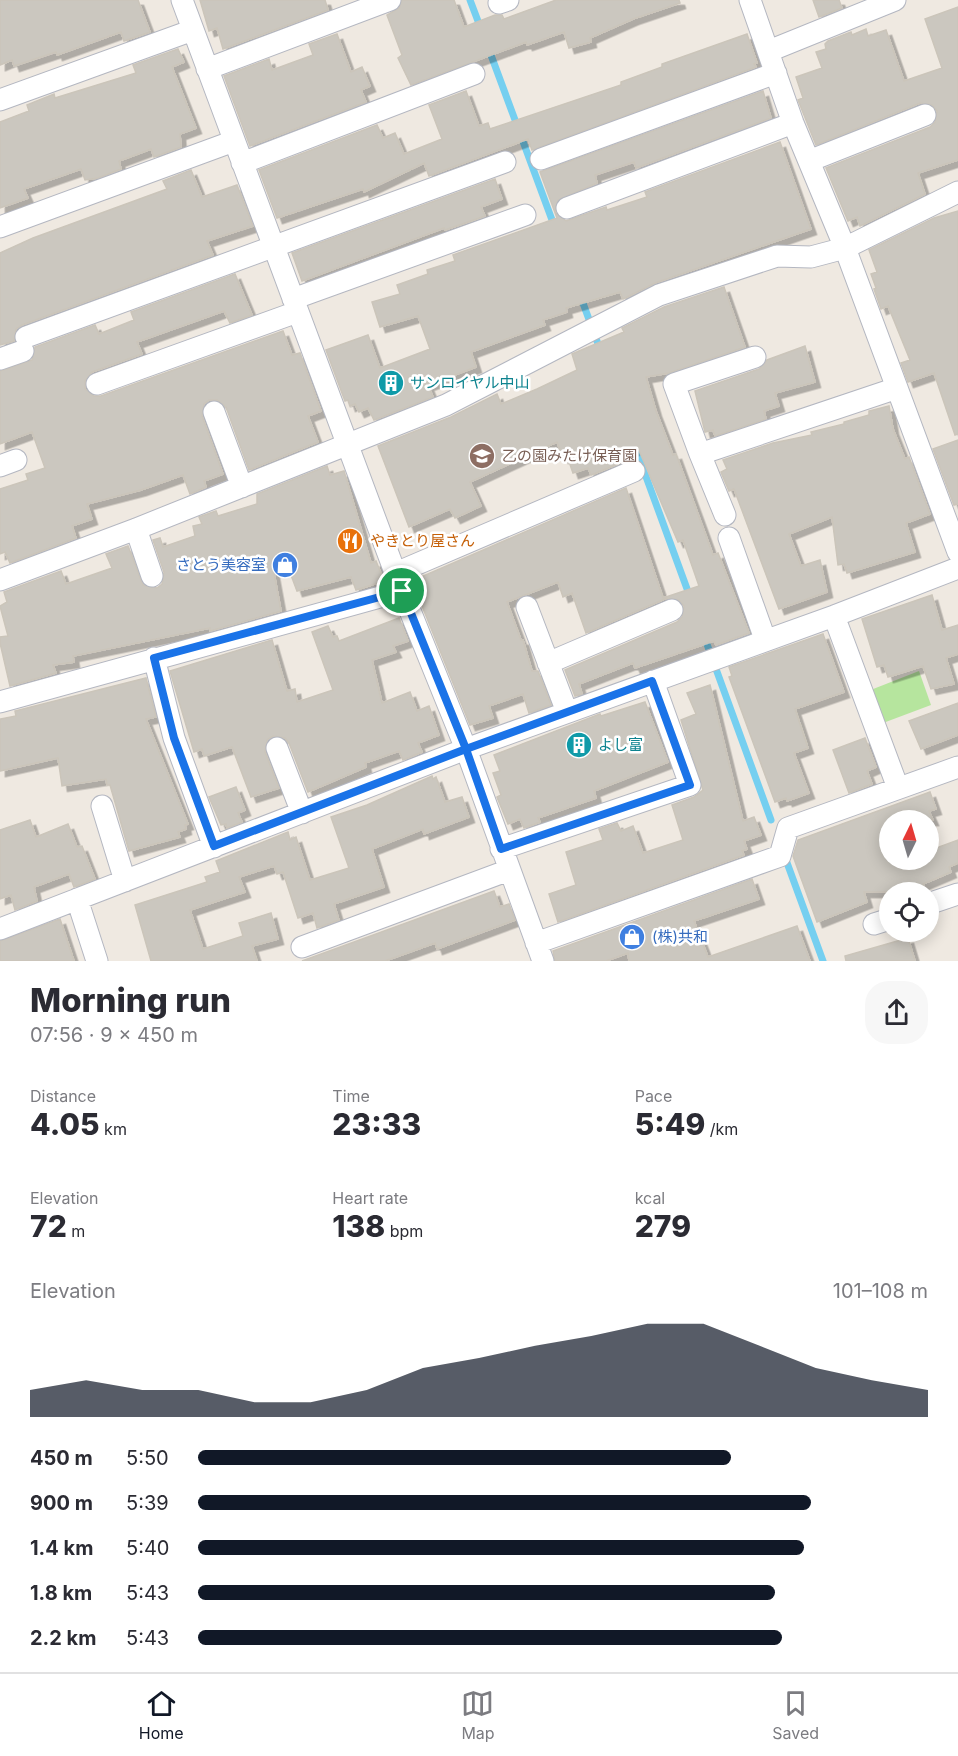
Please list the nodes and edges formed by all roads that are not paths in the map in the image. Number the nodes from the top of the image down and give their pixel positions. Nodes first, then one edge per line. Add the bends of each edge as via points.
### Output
1 (182, 0) edge
2 (390, 0) edge
3 (750, 0) edge
4 (896, 0) edge
5 (193, 30) junction
6 (769, 51) junction
7 (207, 69) junction
8 (776, 73) junction
9 (474, 74) dead end
10 (0, 100) edge
11 (925, 115) dead end
12 (793, 123) junction
13 (234, 141) junction
14 (540, 159) dead end
15 (809, 161) junction
16 (505, 162) dead end
17 (242, 163) junction
18 (958, 192) edge
19 (567, 208) dead end
20 (525, 215) dead end
21 (0, 227) edge
22 (274, 248) junction
23 (845, 248) junction
24 (295, 305) junction
25 (754, 357) dead end
26 (0, 359) edge
27 (97, 384) dead end
28 (897, 388) junction
29 (214, 412) dead end
30 (346, 444) junction
31 (700, 454) junction
32 (634, 471) dead end
33 (242, 488) junction
34 (725, 515) dead end
35 (136, 529) junction
36 (729, 538) dead end
37 (958, 552) edge
38 (958, 568) edge
39 (152, 576) dead end
40 (0, 580) edge
41 (399, 582) junction
42 (527, 607) dead end
43 (672, 610) dead end
44 (834, 616) junction
45 (765, 639) junction
46 (154, 658) junction
47 (548, 663) junction
48 (652, 681) junction
49 (0, 702) edge
50 (567, 712) junction
51 (277, 748) dead end
52 (466, 749) junction
53 (958, 767) edge
54 (898, 788) junction
55 (102, 806) dead end
56 (302, 813) junction
57 (214, 846) junction
58 (501, 849) junction
59 (509, 870) junction
60 (125, 881) junction
61 (958, 894) edge
62 (77, 899) junction
63 (939, 900) edge
64 (0, 929) edge
65 (302, 947) dead end
66 (539, 952) edge
67 (97, 961) edge

1 - 5 street
2 - 7 street
3 - 6 street
4 - 6 street
5 - 7 street
5 - 10 street
6 - 8 street
7 - 13 street
8 - 12 street
8 - 14 street
9 - 17 street
11 - 15 street
12 - 15 street
12 - 19 street
13 - 17 street
13 - 21 street
15 - 23 street
16 - 22 street
17 - 22 street
18 - 23 street
20 - 24 street
22 - 24 street
22 - 26 street via 25,344
23 - 28 street
23 - 30 street via 811,256 777,256 659,295 482,388
24 - 27 street
24 - 30 street
25 - 31 street via 674,384
28 - 31 street
28 - 37 street
29 - 33 street
30 - 33 street
30 - 41 street
31 - 34 street
32 - 41 street
33 - 35 street
35 - 39 street
35 - 40 street
36 - 45 street
38 - 44 street
41 - 46 street
41 - 52 street
42 - 47 street
43 - 47 street
44 - 45 street
44 - 54 street
45 - 48 street
46 - 49 street
46 - 57 street via 174,738
47 - 50 street
48 - 50 street
48 - 58 street via 690,785
50 - 52 street
51 - 56 street
52 - 56 street
52 - 58 street
53 - 54 street
54 - 66 street via 788,828 780,856
55 - 60 street
56 - 57 street
57 - 60 street
58 - 59 street
59 - 65 street
59 - 66 street
60 - 62 street
61 - 63 street
62 - 64 street
62 - 67 street

